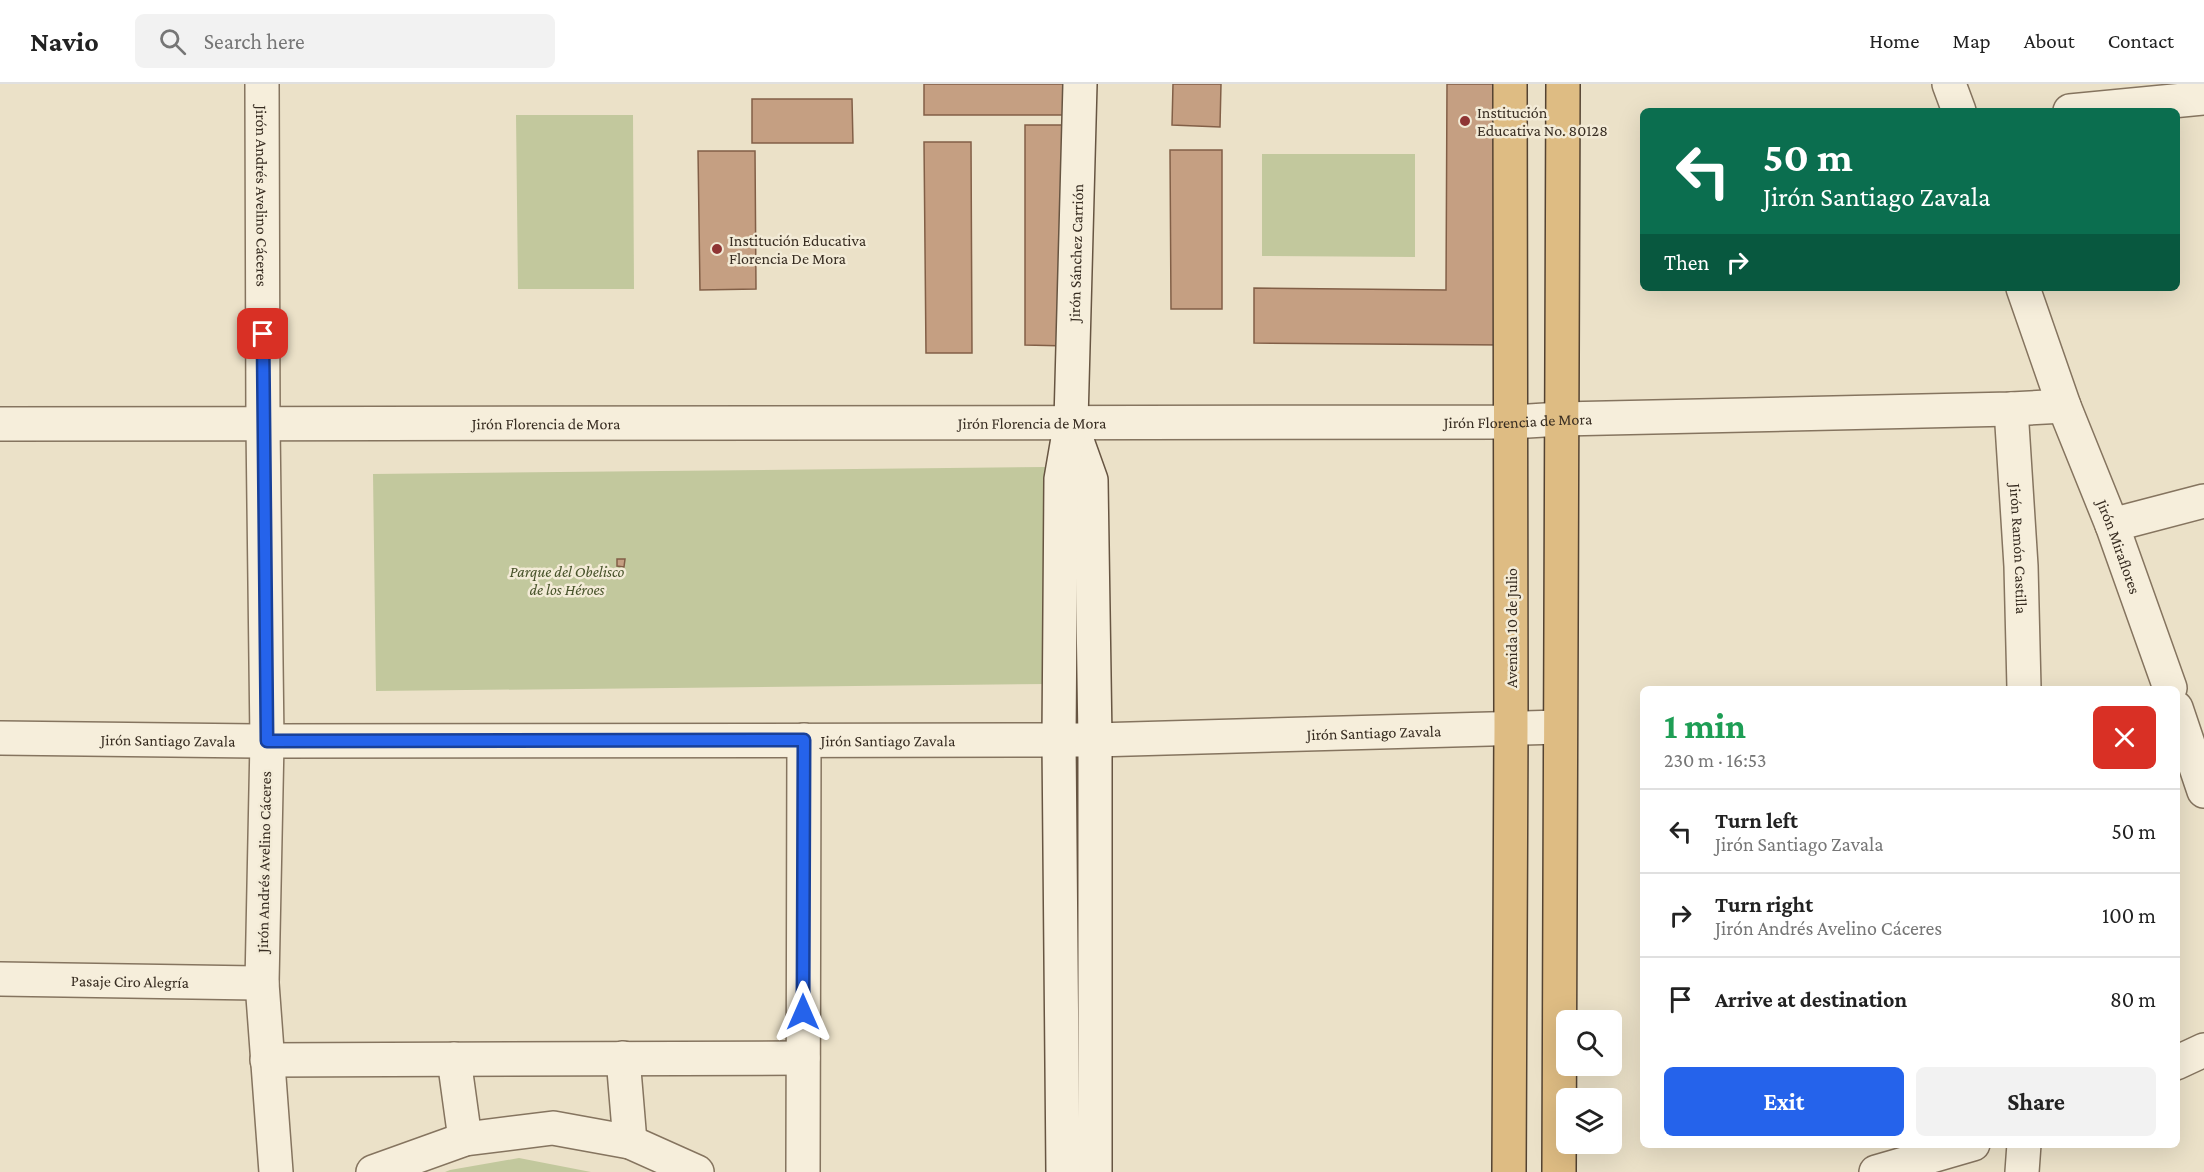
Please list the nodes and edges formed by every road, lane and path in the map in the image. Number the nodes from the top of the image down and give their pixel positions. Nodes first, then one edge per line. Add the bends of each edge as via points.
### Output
1 (262, 84) edge
2 (1080, 84) edge
3 (1510, 84) edge
4 (1563, 84) edge
5 (1949, 84) edge
6 (2204, 98) edge
7 (1958, 108) edge
8 (2101, 108) edge
9 (2023, 291) edge
10 (2064, 406) junction
11 (2011, 409) junction
12 (1562, 418) junction
13 (1071, 421) junction
14 (1510, 422) junction
15 (0, 424) edge
16 (263, 425) junction
17 (2204, 501) edge
18 (2112, 525) junction
19 (2024, 686) edge
20 (2169, 686) edge
21 (2180, 720) edge
22 (1511, 727) junction
23 (1560, 727) junction
24 (0, 738) edge
25 (804, 740) junction
26 (1059, 740) junction
27 (1095, 740) junction
28 (267, 741) junction
29 (2204, 791) edge
30 (0, 979) edge
31 (262, 983) junction
32 (2204, 1050) edge
33 (623, 1058) junction
34 (803, 1058) junction
35 (454, 1059) junction
36 (267, 1060) junction
37 (2180, 1061) edge
38 (465, 1139) junction
39 (630, 1142) junction
40 (1959, 1148) edge
41 (2024, 1148) edge
42 (276, 1172) edge
43 (373, 1172) edge
44 (697, 1172) edge
45 (803, 1172) edge
46 (1063, 1172) edge
47 (1095, 1172) edge
48 (1509, 1172) edge
49 (1559, 1172) edge
50 (1876, 1172) edge
51 (2022, 1172) edge

1 - 16 street, Jirón Andrés Avelino Cáceres
2 - 13 street, Jirón Sánchez Carrión
3 - 14 highway, Avenida 10 de Julio
4 - 12 highway
5 - 7 street
6 - 8 street
9 - 10 street
10 - 11 street, Jirón Florencia de Mora
10 - 18 street, Jirón Miraflores
11 - 12 street, Jirón Florencia de Mora
11 - 19 street, Jirón Ramón Castilla
12 - 14 street, Jirón Florencia de Mora
12 - 23 highway
13 - 14 street, Jirón Florencia de Mora
13 - 16 street, Jirón Florencia de Mora
13 - 26 street via 1061,479
13 - 27 street via 1090,480
14 - 22 highway, Avenida 10 de Julio
15 - 16 street, Jirón Florencia de Mora
16 - 28 street, Jirón Andrés Avelino Cáceres
17 - 18 street
18 - 20 street, Jirón Miraflores
21 - 29 street
22 - 23 street, Jirón Santiago Zavala
22 - 27 street, Jirón Santiago Zavala
22 - 48 highway, Avenida 10 de Julio
23 - 49 highway
24 - 28 street, Jirón Santiago Zavala
25 - 26 street, Jirón Santiago Zavala
25 - 28 street, Jirón Santiago Zavala
25 - 34 street
26 - 27 street, Jirón Santiago Zavala
26 - 46 street
27 - 47 street
28 - 31 street, Jirón Andrés Avelino Cáceres
30 - 31 street, Pasaje Ciro Alegría
31 - 36 street, Jirón Andrés Avelino Cáceres
32 - 37 street
33 - 34 street
33 - 35 street
33 - 39 street
34 - 45 street
35 - 36 street
35 - 38 street
36 - 42 street, Jirón Andrés Avelino Cáceres
38 - 39 street via 553,1128
38 - 43 street
39 - 44 street
40 - 50 street
41 - 51 street

